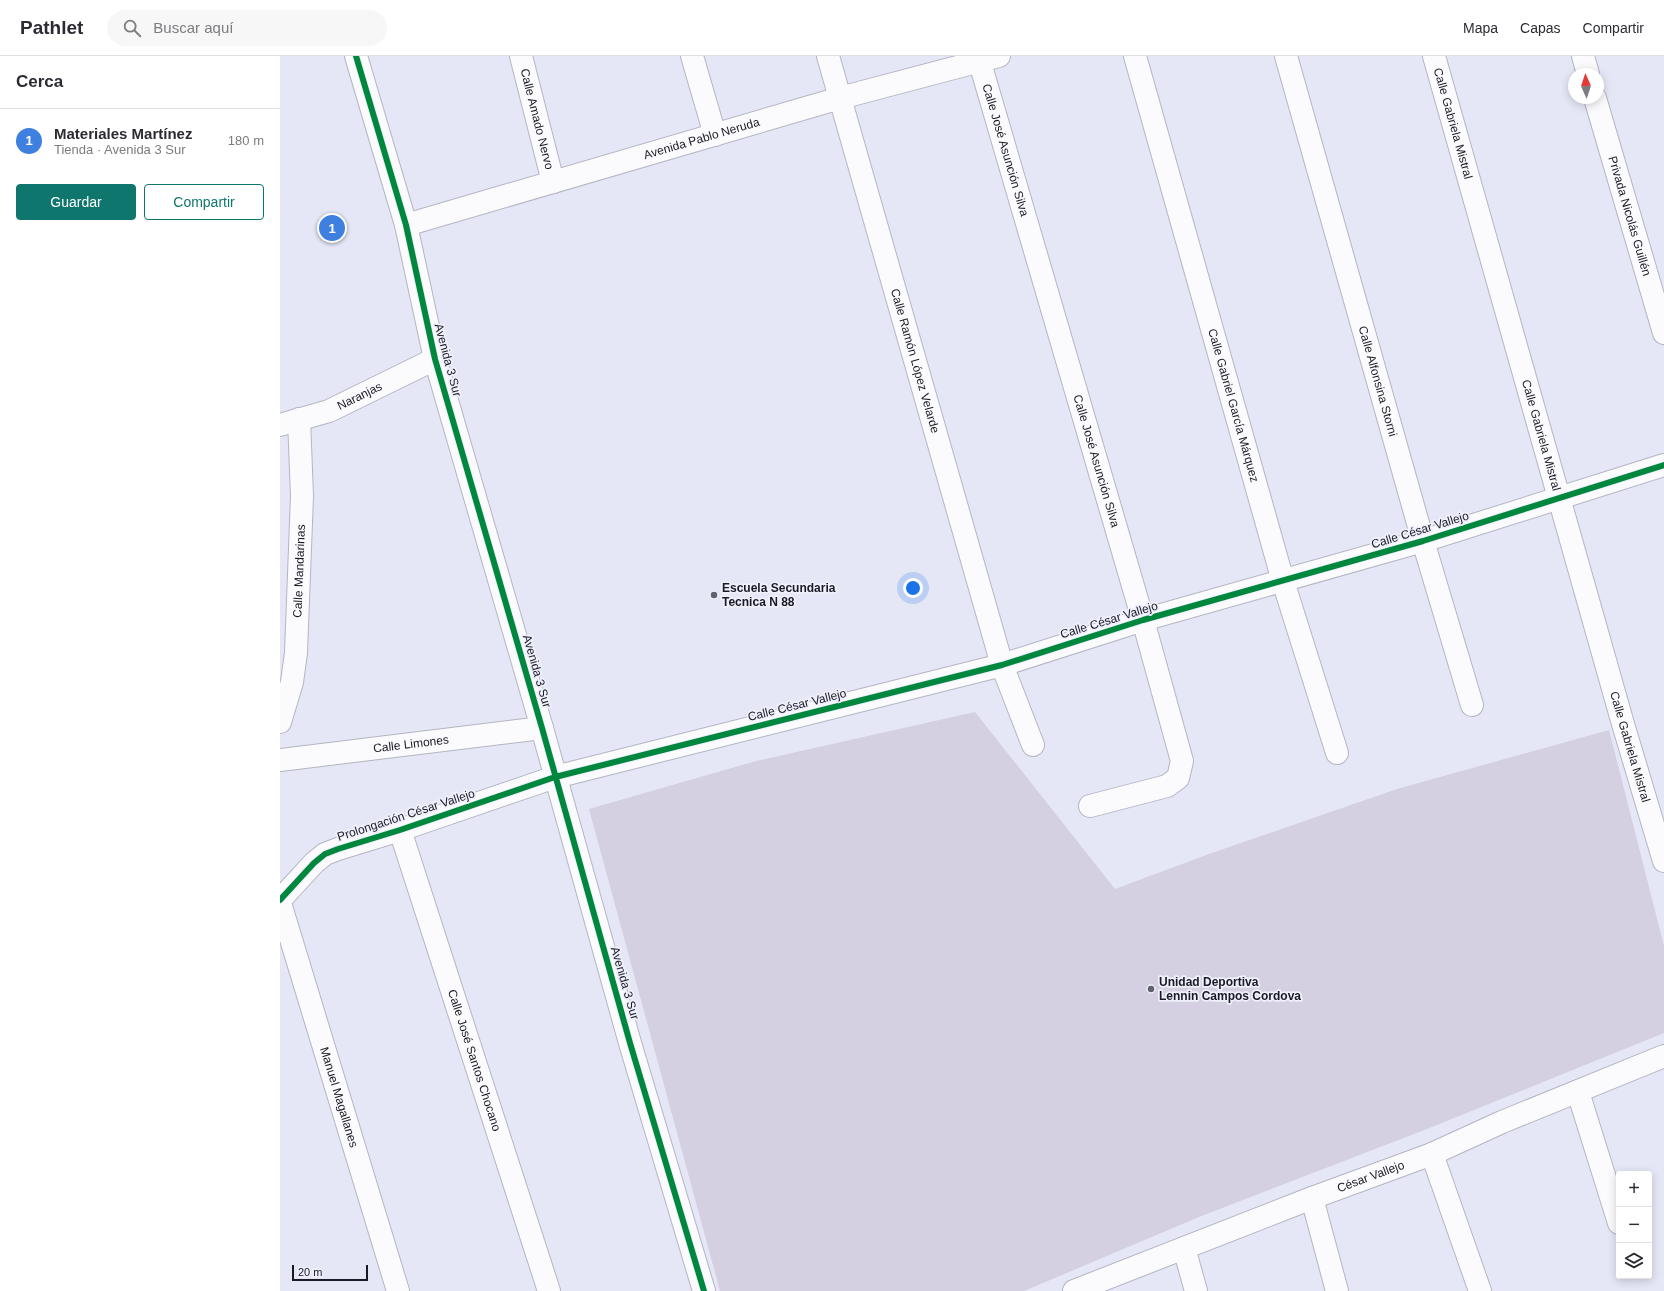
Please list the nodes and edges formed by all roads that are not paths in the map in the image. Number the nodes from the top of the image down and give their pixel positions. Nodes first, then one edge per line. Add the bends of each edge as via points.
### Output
1 (356, 56) edge
2 (521, 56) edge
3 (692, 56) edge
4 (828, 56) edge
5 (1135, 56) edge
6 (1286, 56) edge
7 (1434, 56) edge
8 (1583, 56) edge
9 (986, 58) edge
10 (1586, 68) edge
11 (840, 98) junction
12 (1597, 104) edge
13 (715, 135) junction
14 (553, 182) junction
15 (406, 226) junction
16 (1664, 334) edge
17 (435, 359) junction
18 (290, 422) edge
19 (1664, 465) edge
20 (1560, 498) junction
21 (1424, 541) junction
22 (1283, 581) junction
23 (1143, 620) junction
24 (1002, 665) junction
25 (286, 686) edge
26 (1472, 705) dead end
27 (280, 722) edge
28 (542, 728) junction
29 (1033, 745) dead end
30 (1337, 753) dead end
31 (280, 760) edge
32 (556, 777) junction
33 (1090, 806) dead end
34 (400, 830) junction
35 (1664, 861) edge
36 (280, 900) edge
37 (280, 903) edge
38 (1664, 1056) edge
39 (1578, 1092) junction
40 (1432, 1154) junction
41 (1312, 1198) junction
42 (1616, 1213) edge
43 (1184, 1248) junction
44 (398, 1291) edge
45 (549, 1291) edge
46 (704, 1291) edge
47 (1074, 1291) edge
48 (1196, 1291) edge
49 (1337, 1291) edge
50 (1480, 1291) edge

1 - 15 street, Avenida 3 Sur
2 - 14 street, Calle Amado Nervo
3 - 13 street
4 - 11 street, Calle Ramón López Velarde
5 - 22 street, Calle Gabriel García Márquez
6 - 21 street, Calle Alfonsina Storni
7 - 20 street, Calle Gabriela Mistral
8 - 10 street
9 - 11 street, Avenida Pablo Neruda
9 - 23 street, Calle José Asunción Silva
11 - 13 street, Avenida Pablo Neruda
11 - 24 street, Calle Ramón López Velarde
12 - 16 street, Privada Nicolás Guillén
13 - 14 street, Avenida Pablo Neruda
14 - 15 street, Avenida Pablo Neruda
15 - 17 street, Avenida 3 Sur
17 - 18 street, Naranjas via 329,411
17 - 28 street, Avenida 3 Sur
18 - 25 street, Calle Mandarinas via 302,496 296,653
19 - 20 street, Calle César Vallejo
20 - 21 street, Calle César Vallejo
20 - 35 street, Calle Gabriela Mistral
21 - 22 street, Calle César Vallejo
21 - 26 street, Calle Alfonsina Storni
22 - 23 street, Calle César Vallejo
22 - 30 street, Calle Gabriel García Márquez
23 - 24 street, Calle César Vallejo
23 - 33 street, Calle José Asunción Silva via 1182,761 1178,778 1167,786
24 - 29 street
24 - 32 street, Calle César Vallejo
25 - 27 street, Calle Mandarinas
28 - 31 street, Calle Limones
28 - 32 street, Avenida 3 Sur
32 - 34 street, Prolongación César Vallejo
32 - 46 street, Avenida 3 Sur via 630,1043
34 - 36 street, Prolongación César Vallejo via 325,854
34 - 45 street, Calle José Santos Chocano
37 - 44 street, Manuel Magallanes
38 - 39 street, César Vallejo
39 - 40 street, César Vallejo via 1502,1122
39 - 42 street
40 - 41 street, César Vallejo
40 - 50 street
41 - 43 street, César Vallejo
41 - 49 street
43 - 47 street, César Vallejo
43 - 48 street

